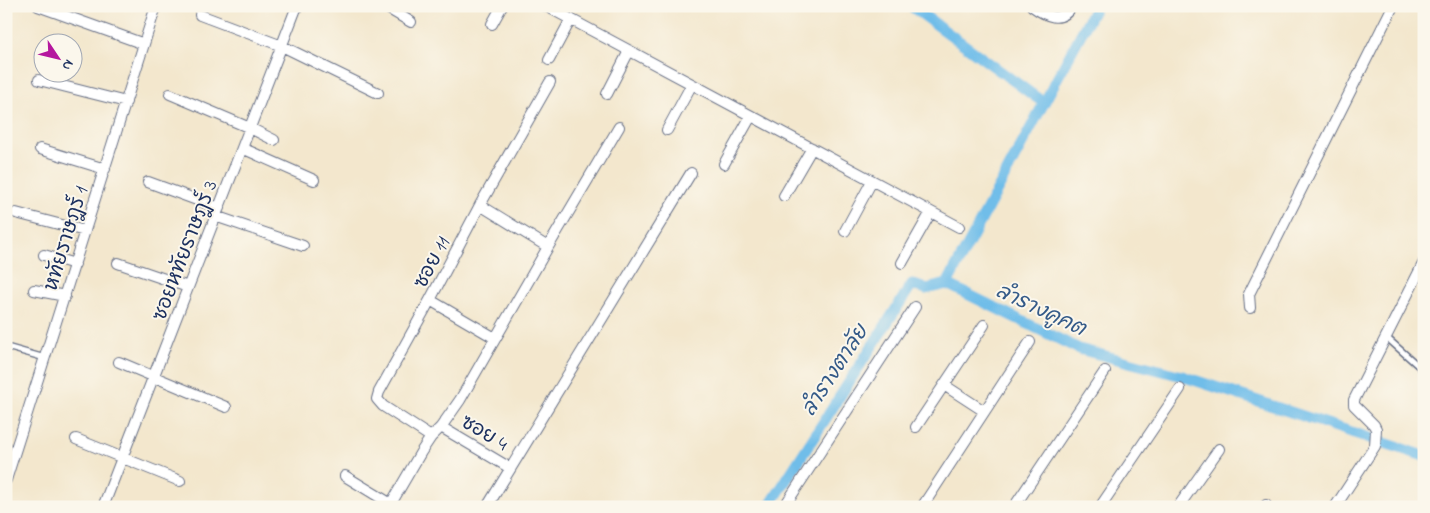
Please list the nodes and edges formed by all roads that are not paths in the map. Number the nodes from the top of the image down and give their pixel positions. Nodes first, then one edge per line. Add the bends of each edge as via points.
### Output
1 (38, 6) edge
2 (156, 6) edge
3 (297, 6) edge
4 (384, 6) edge
5 (502, 6) edge
6 (546, 6) edge
7 (1032, 6) edge
8 (1072, 6) edge
9 (1393, 6) edge
10 (200, 15) dead end
11 (571, 19) junction
12 (411, 22) dead end
13 (492, 24) dead end
14 (144, 44) junction
15 (282, 46) junction
16 (629, 51) junction
17 (549, 60) dead end
18 (47, 82) edge
19 (550, 82) dead end
20 (692, 84) junction
21 (378, 93) dead end
22 (170, 94) dead end
23 (607, 94) dead end
24 (126, 102) junction
25 (751, 116) junction
26 (619, 127) dead end
27 (250, 128) junction
28 (667, 130) dead end
29 (274, 140) dead end
30 (242, 148) junction
31 (812, 148) junction
32 (40, 149) dead end
33 (724, 164) dead end
34 (105, 169) junction
35 (691, 173) dead end
36 (314, 180) dead end
37 (872, 181) junction
38 (148, 182) dead end
39 (784, 196) dead end
40 (480, 205) junction
41 (217, 212) junction
42 (931, 212) junction
43 (16, 213) dead end
44 (959, 227) dead end
45 (85, 231) junction
46 (844, 231) dead end
47 (303, 246) dead end
48 (548, 247) junction
49 (44, 255) dead end
50 (1424, 262) edge
51 (118, 263) dead end
52 (902, 263) dead end
53 (75, 264) junction
54 (188, 287) junction
55 (34, 290) dead end
56 (65, 296) junction
57 (430, 300) junction
58 (915, 307) dead end
59 (1250, 308) dead end
60 (984, 325) dead end
61 (1386, 337) junction
62 (495, 338) junction
63 (1030, 342) dead end
64 (10, 348) dead end
65 (45, 358) junction
66 (120, 362) dead end
67 (1105, 371) dead end
68 (1424, 371) edge
69 (153, 376) junction
70 (944, 385) junction
71 (1180, 389) dead end
72 (226, 406) dead end
73 (984, 411) junction
74 (916, 426) dead end
75 (441, 427) junction
76 (431, 437) junction
77 (76, 439) dead end
78 (1219, 449) dead end
79 (122, 457) junction
80 (510, 468) junction
81 (345, 476) dead end
82 (6, 480) edge
83 (180, 481) dead end
84 (390, 505) edge
85 (103, 507) edge
86 (487, 507) edge
87 (784, 507) edge
88 (922, 507) edge
89 (1014, 507) edge
90 (1100, 507) edge
91 (1178, 507) edge
92 (1335, 507) edge

1 - 14 street
2 - 14 street, หทัยราษฎร์ 1
3 - 15 street, ซอยหทัยราษฎร์ 3
4 - 12 street
5 - 13 street
6 - 11 street
7 - 8 street via 1058,18
9 - 59 street via 1249,294
10 - 15 street
11 - 16 street
11 - 17 street
14 - 24 street, หทัยราษฎร์ 1
15 - 21 street
15 - 27 street, ซอยหทัยราษฎร์ 3
16 - 20 street
16 - 23 street
18 - 24 street
19 - 40 street, ซอย 11
20 - 25 street
20 - 28 street
22 - 27 street
24 - 34 street, หทัยราษฎร์ 1
25 - 31 street
25 - 33 street
26 - 48 street
27 - 29 street
27 - 30 street, ซอยหทัยราษฎร์ 3
30 - 36 street
30 - 41 street, ซอยหทัยราษฎร์ 3
31 - 37 street
31 - 39 street
32 - 34 street
34 - 45 street, หทัยราษฎร์ 1
35 - 80 street
37 - 42 street
37 - 46 street
38 - 41 street
40 - 48 street
40 - 57 street, ซอย 11
41 - 47 street
41 - 54 street, ซอยหทัยราษฎร์ 3
42 - 44 street
42 - 52 street
43 - 45 street
45 - 53 street, หทัยราษฎร์ 1
48 - 62 street
49 - 53 street
50 - 61 street
51 - 54 street
53 - 56 street, หทัยราษฎร์ 1
54 - 69 street, ซอยหทัยราษฎร์ 3
55 - 56 street
56 - 65 street, หทัยราษฎร์ 1
57 - 62 street
57 - 76 street, ซอย 11 via 376,399
58 - 87 street
60 - 70 street
61 - 68 lane
61 - 92 street via 1354,400 1354,405 1374,425 1375,446
62 - 75 street
63 - 73 street
64 - 65 lane
65 - 82 street, หทัยราษฎร์ 1
66 - 69 street
67 - 89 street
69 - 72 street
69 - 79 street, ซอยหทัยราษฎร์ 3
70 - 73 street
70 - 74 street
71 - 90 street
73 - 88 street
75 - 76 street
75 - 80 street, ซอย 4
76 - 84 street
77 - 79 street
78 - 91 street
79 - 83 street
79 - 85 street, ซอยหทัยราษฎร์ 3
80 - 86 street
81 - 84 street

